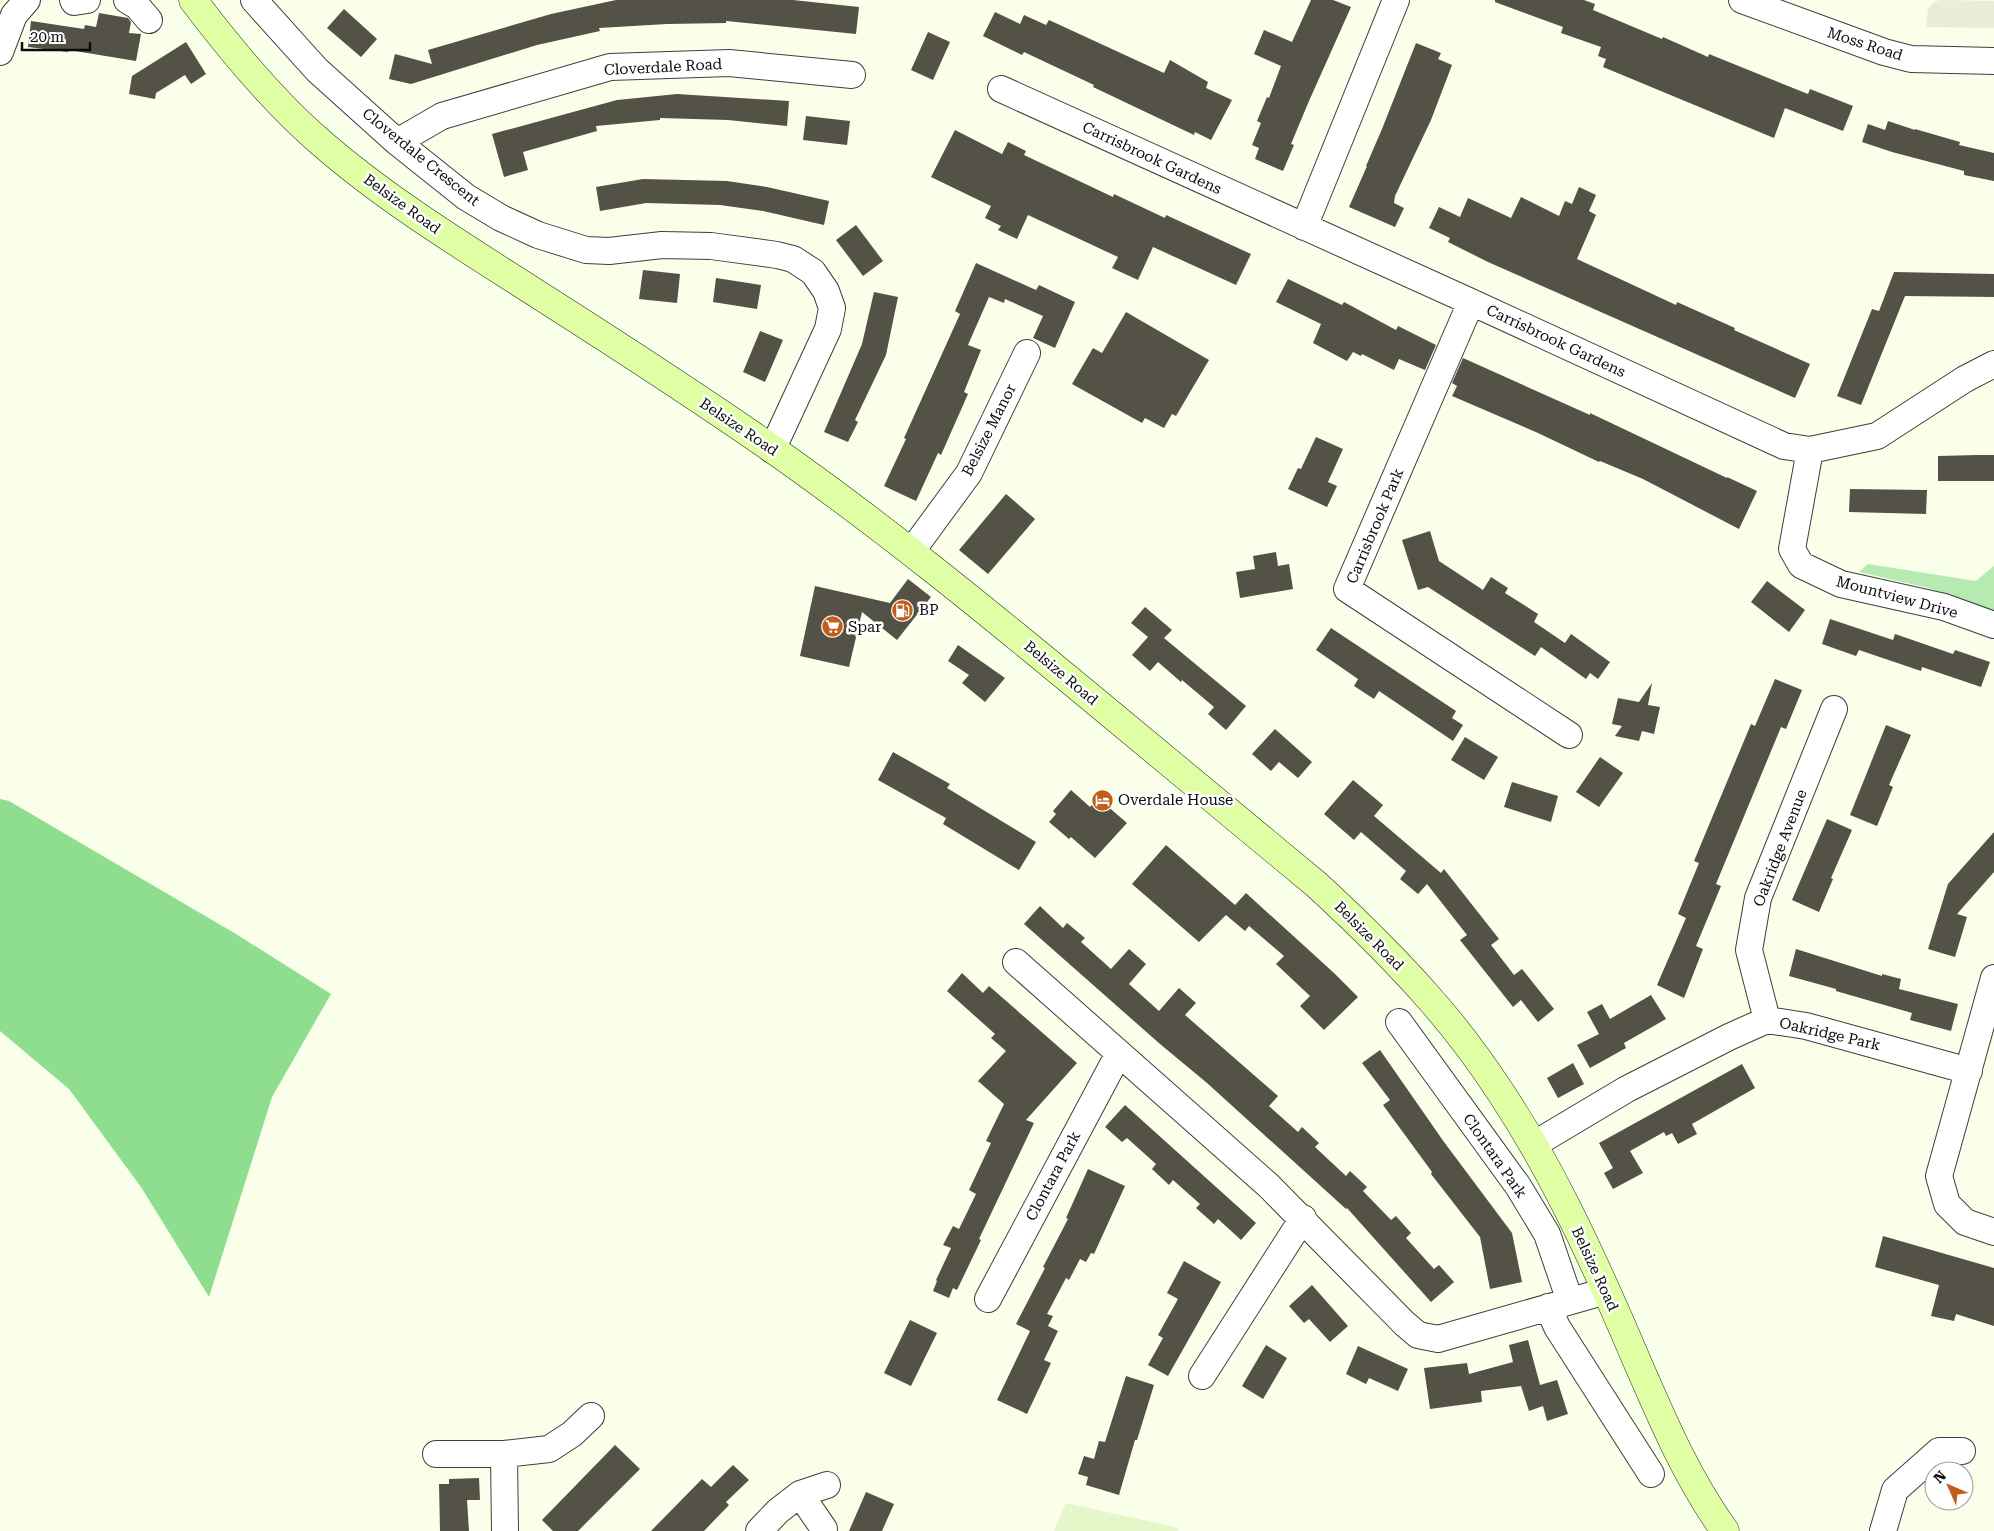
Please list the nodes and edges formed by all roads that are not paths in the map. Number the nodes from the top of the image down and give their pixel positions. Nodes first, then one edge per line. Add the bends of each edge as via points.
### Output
1 (27, 0) edge
2 (72, 0) edge
3 (87, 0) edge
4 (127, 0) edge
5 (193, 0) edge
6 (254, 0) edge
7 (1396, 0) edge
8 (1742, 0) edge
9 (149, 20) dead end
10 (0, 52) edge
11 (1994, 61) edge
12 (852, 75) dead end
13 (1001, 89) dead end
14 (397, 142) junction
15 (1304, 227) junction
16 (1471, 302) junction
17 (1027, 353) dead end
18 (1994, 364) edge
19 (772, 450) junction
20 (1810, 450) junction
21 (911, 552) junction
22 (1994, 625) edge
23 (1834, 709) dead end
24 (1569, 735) dead end
25 (1016, 962) dead end
26 (1994, 978) edge
27 (1767, 1020) junction
28 (1399, 1022) dead end
29 (1119, 1053) junction
30 (1969, 1071) junction
31 (1533, 1145) junction
32 (1303, 1218) junction
33 (1994, 1232) edge
34 (1606, 1290) junction
35 (988, 1299) dead end
36 (1559, 1304) junction
37 (1202, 1376) dead end
38 (590, 1416) dead end
39 (1962, 1451) dead end
40 (436, 1454) dead end
41 (504, 1454) junction
42 (1652, 1474) dead end
43 (827, 1485) dead end
44 (800, 1494) junction
45 (824, 1529) dead end
46 (505, 1531) edge
47 (759, 1531) edge
48 (1725, 1531) edge
49 (1883, 1531) edge

1 - 10 street via 14,15
2 - 3 street
4 - 9 street
5 - 19 street, Belsize Road via 269,91 317,139 373,184
6 - 14 street, Cloverdale Crescent via 317,70
7 - 15 street
8 - 11 street, Moss Road via 1893,54 1911,58
12 - 14 street, Cloverdale Road via 729,63 610,67 442,116
13 - 15 street, Carrisbrook Gardens
14 - 19 street, Cloverdale Crescent via 466,197 501,218 538,235 586,250 609,251 662,245 711,246 777,254 793,259 813,272 826,291 832,308 828,329
15 - 16 street, Carrisbrook Gardens
16 - 20 street, Carrisbrook Gardens via 1784,446
16 - 24 street, Carrisbrook Park via 1347,588
17 - 21 street, Belsize Manor via 969,473
18 - 20 street via 1877,436
19 - 21 street, Belsize Road
20 - 22 street, Mountview Drive via 1792,549 1801,565 1841,584 1944,607
21 - 31 street, Belsize Road via 1317,885 1356,921 1430,999 1461,1038
23 - 27 street, Oakridge Avenue via 1758,898 1749,950
25 - 29 street
26 - 30 street
27 - 30 street, Oakridge Park via 1806,1026
27 - 31 street, Oakridge Park via 1627,1089
28 - 36 street, Clontara Park via 1518,1186 1547,1234
29 - 32 street
29 - 35 street, Clontara Park
30 - 33 street via 1940,1176 1947,1204 1965,1222
31 - 34 street, Belsize Road
32 - 36 street via 1418,1335 1438,1339
32 - 37 street
34 - 36 street
34 - 48 street, Belsize Road via 1672,1441
36 - 42 street, Clontara Park via 1557,1327
38 - 41 street via 572,1434 549,1449
39 - 49 street via 1939,1451 1895,1490
40 - 41 street
41 - 46 street
43 - 44 street
44 - 45 street
44 - 47 street

